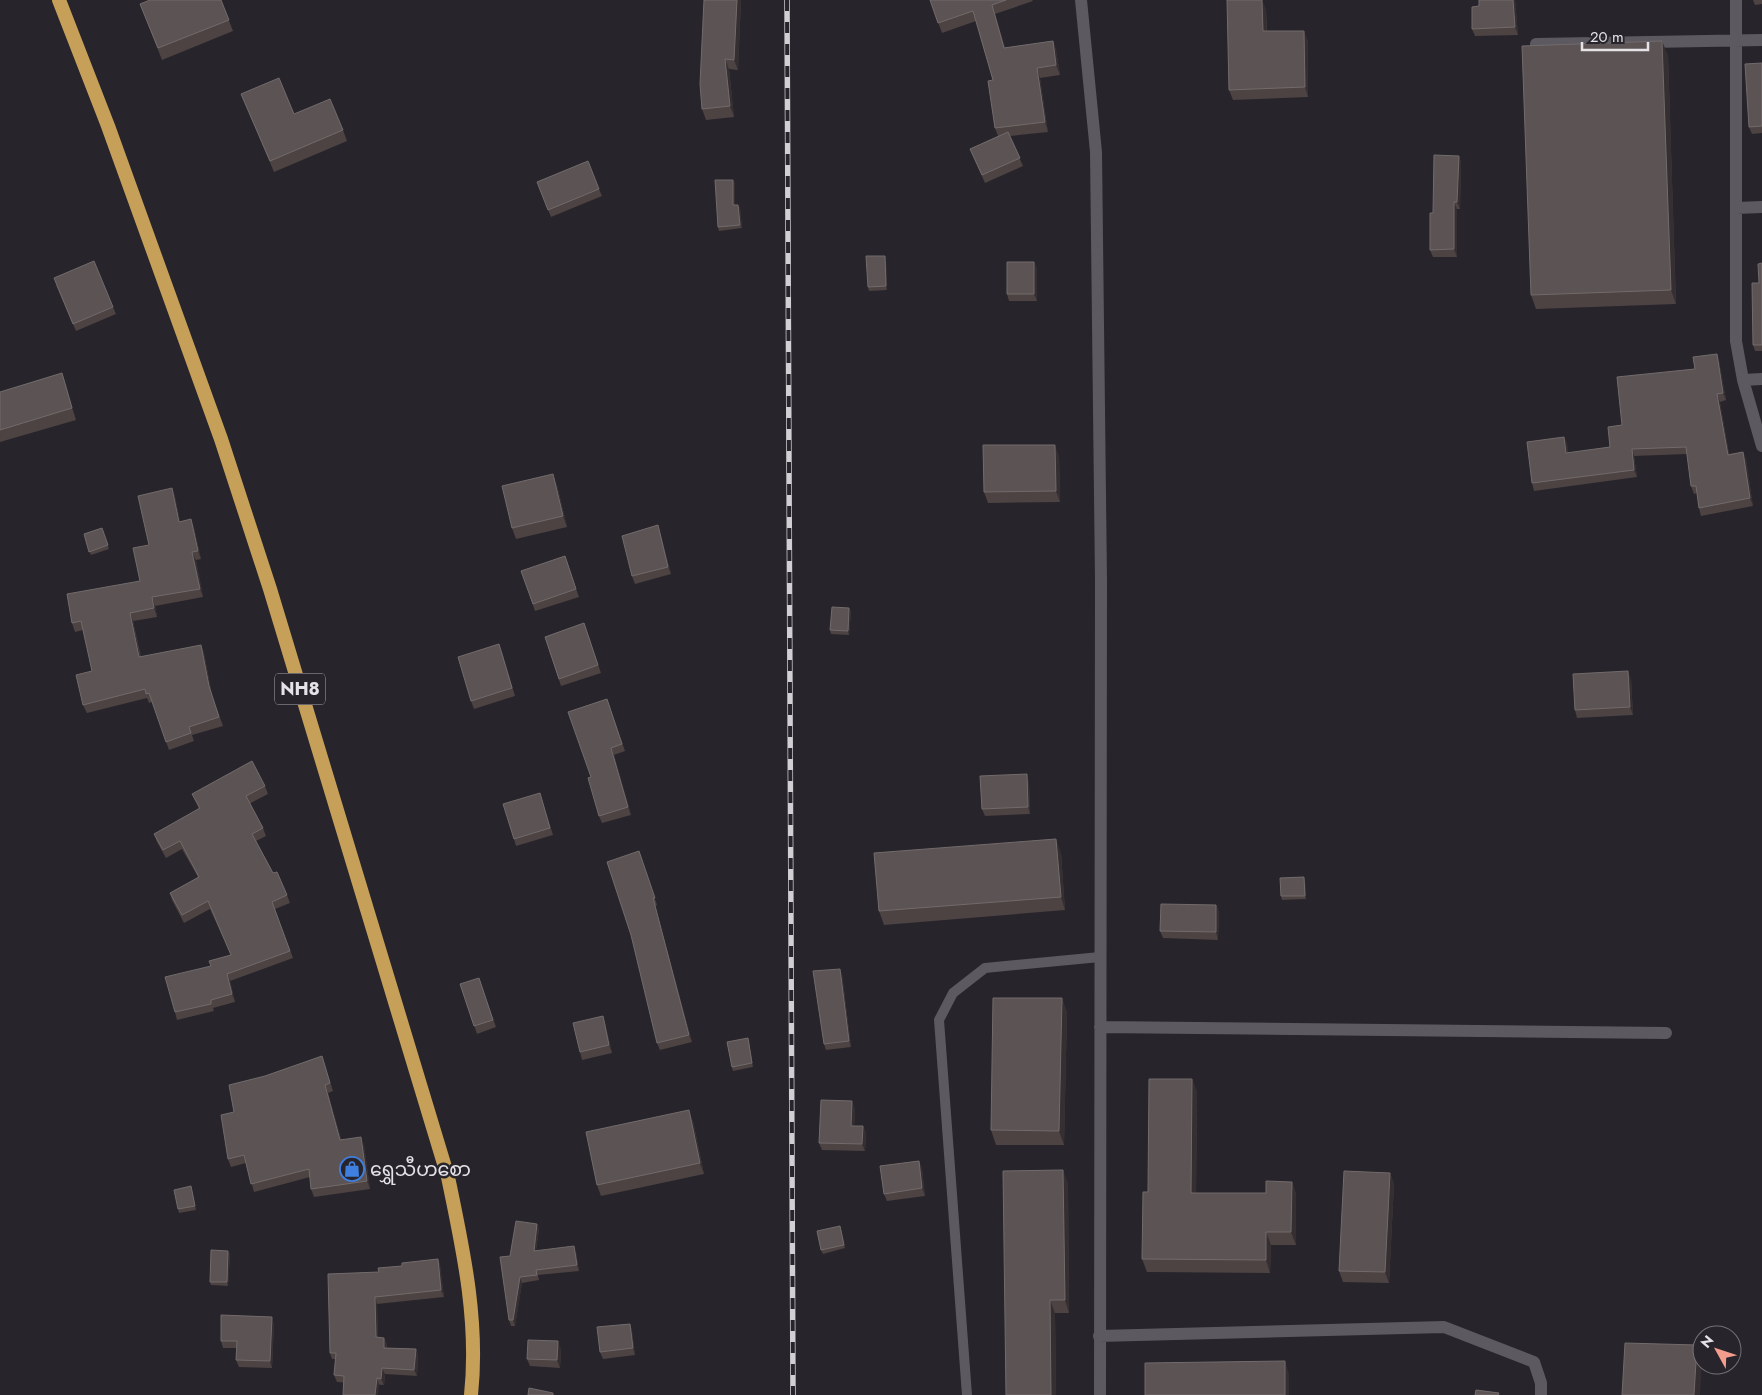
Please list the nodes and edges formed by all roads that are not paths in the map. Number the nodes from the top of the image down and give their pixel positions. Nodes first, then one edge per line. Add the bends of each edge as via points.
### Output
1 (59, 0) edge
2 (1081, 0) edge
3 (1736, 0) edge
4 (1735, 40) junction
5 (1762, 40) edge
6 (1536, 44) edge
7 (1762, 207) edge
8 (1736, 208) junction
9 (1762, 379) edge
10 (1743, 380) junction
11 (1762, 446) edge
12 (1100, 957) junction
13 (1100, 1027) junction
14 (1666, 1033) dead end
15 (1099, 1336) junction
16 (471, 1395) edge
17 (967, 1395) edge
18 (1100, 1395) edge
19 (1541, 1395) edge

1 - 16 highway, NH8 via 222,439 354,861 448,1177 466,1264 473,1324
2 - 12 street via 1096,152 1101,581
3 - 4 street
4 - 5 street
4 - 6 street
4 - 8 street
7 - 8 street
8 - 10 street via 1736,341
9 - 10 street
10 - 11 street
12 - 13 street
12 - 17 lane via 985,968 953,993 939,1020
13 - 14 street
13 - 15 street
15 - 18 street
15 - 19 street via 1444,1327 1534,1362

